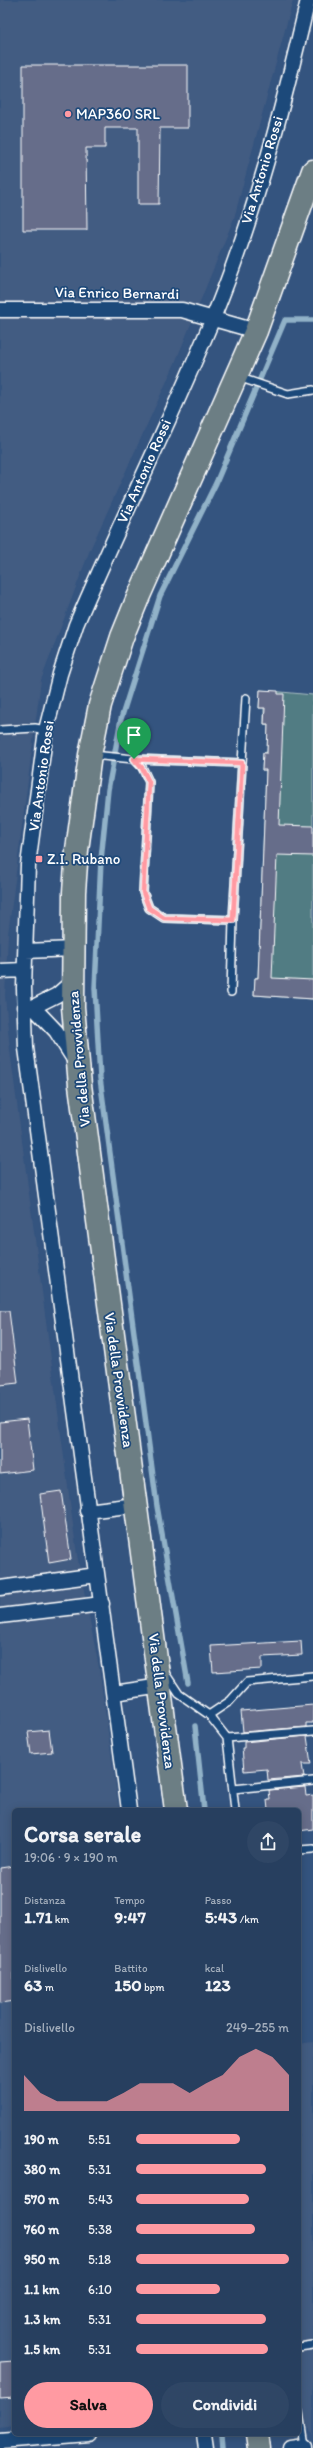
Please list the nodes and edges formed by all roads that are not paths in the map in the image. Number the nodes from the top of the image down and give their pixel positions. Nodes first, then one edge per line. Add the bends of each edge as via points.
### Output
1 (308, 0) edge
2 (313, 171) edge
3 (0, 310) edge
4 (213, 318) junction
5 (256, 331) junction
6 (243, 378) junction
7 (313, 390) edge
8 (246, 698) dead end
9 (0, 730) edge
10 (46, 730) junction
11 (100, 756) junction
12 (130, 759) junction
13 (242, 763) junction
14 (233, 920) junction
15 (73, 950) junction
16 (26, 951) junction
17 (24, 970) junction
18 (0, 971) edge
19 (73, 981) junction
20 (231, 992) dead end
21 (29, 1007) junction
22 (78, 1066) junction
23 (136, 1505) junction
24 (87, 1510) junction
25 (97, 1575) junction
26 (0, 1588) edge
27 (102, 1604) junction
28 (0, 1616) edge
29 (158, 1663) junction
30 (313, 1676) edge
31 (161, 1686) junction
32 (114, 1693) junction
33 (209, 1715) junction
34 (313, 1731) edge
35 (227, 1738) junction
36 (313, 1781) edge
37 (233, 1789) junction
38 (129, 1808) edge
39 (176, 1808) edge
40 (235, 1808) edge
41 (313, 1849) edge
42 (301, 1850) edge
43 (313, 2345) edge
44 (301, 2347) edge
45 (63, 2436) edge
46 (204, 2436) edge
47 (257, 2436) edge
48 (300, 2436) edge
49 (0, 2441) edge
50 (300, 2447) edge
51 (206, 2448) edge
52 (259, 2448) edge

1 - 4 street, Via Antonio Rossi via 289,81 262,176
2 - 5 main road
3 - 4 street, Via Enrico Bernardi via 169,309
4 - 5 street, Via Enrico Bernardi
4 - 10 street, Via Antonio Rossi via 76,625
5 - 6 main road
6 - 7 lane via 288,394
6 - 11 main road via 122,637 100,705
8 - 13 lane
9 - 10 lane
10 - 16 street, Via Antonio Rossi via 28,865
11 - 12 lane
11 - 15 main road via 77,850
12 - 13 lane
12 - 14 lane via 142,768 149,782 143,892 149,908 164,918
13 - 14 lane
14 - 20 lane
15 - 16 street
15 - 19 main road, Via della Provvidenza
16 - 17 street, Via Antonio Rossi
17 - 18 street
17 - 21 street, Via Antonio Rossi
19 - 21 street via 57,995
19 - 22 main road, Via della Provvidenza
21 - 22 street via 56,1031
21 - 24 street via 29,1076
22 - 23 main road, Via della Provvidenza via 104,1280
23 - 24 street
23 - 29 main road, Via della Provvidenza
24 - 25 street
25 - 26 street
25 - 27 street
27 - 28 street
27 - 32 street
29 - 31 main road, Via della Provvidenza
29 - 33 lane via 178,1694
30 - 33 lane via 247,1682 230,1701
31 - 32 street
31 - 39 main road, Via della Provvidenza
32 - 38 street
33 - 35 lane
34 - 35 lane
35 - 37 lane
36 - 37 lane
37 - 40 lane
41 - 42 lane
43 - 44 lane
45 - 49 street
46 - 51 street
47 - 52 main road
48 - 50 lane

